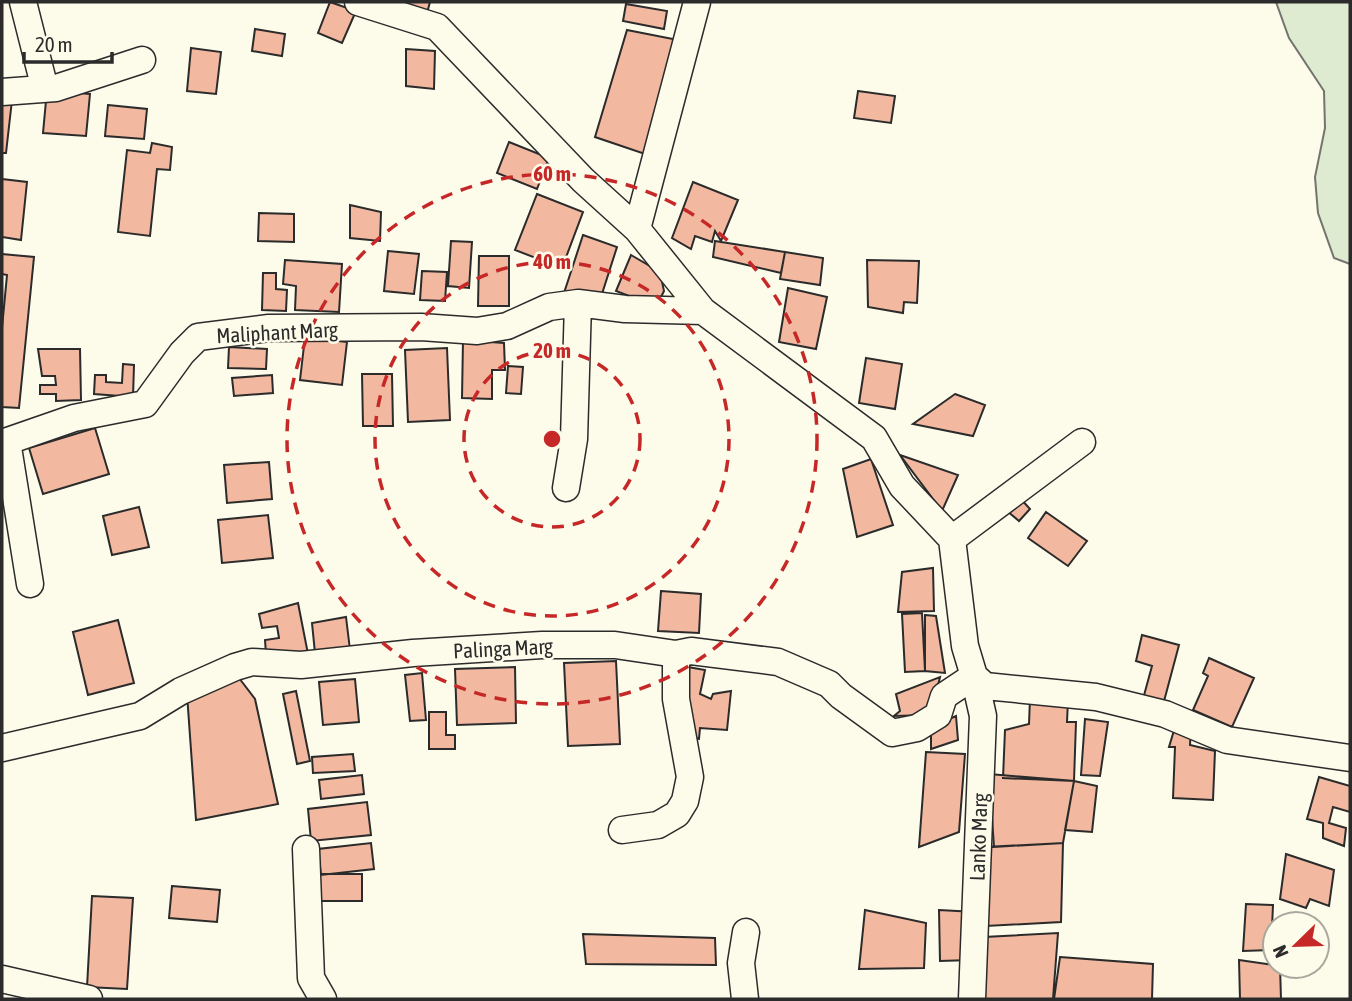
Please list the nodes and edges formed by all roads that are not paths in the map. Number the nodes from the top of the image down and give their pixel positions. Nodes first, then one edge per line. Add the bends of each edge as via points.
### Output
1 (23, 2) edge
2 (358, 2) edge
3 (697, 2) edge
4 (142, 60) dead end
5 (45, 89) junction
6 (2, 92) edge
7 (637, 229) junction
8 (578, 303) junction
9 (704, 311) junction
10 (4, 442) edge
11 (1082, 442) dead end
12 (566, 488) dead end
13 (951, 539) junction
14 (30, 584) dead end
15 (676, 654) junction
16 (974, 676) junction
17 (2, 748) edge
18 (1350, 758) edge
19 (622, 830) dead end
20 (306, 849) dead end
21 (746, 932) dead end
22 (2, 979) edge
23 (89, 999) edge
24 (323, 999) edge
25 (745, 999) edge
26 (972, 999) edge

1 - 5 street
2 - 7 street via 437,27 583,180
3 - 7 street
4 - 5 street
5 - 6 street
7 - 9 street
8 - 9 street, Maliphant Marg
8 - 10 street, Maliphant Marg via 550,307 506,326 477,331 269,328 198,337 145,404 74,418
8 - 12 street via 574,439
9 - 13 street via 874,438 902,486
10 - 14 street
11 - 13 street
13 - 16 street, Lanko Marg via 965,646
15 - 16 street, Palinga Marg via 778,662 829,684 892,733 917,728 938,716 944,696
15 - 17 street, Palinga Marg via 615,645 542,645 302,665 252,663 181,691 140,716
15 - 19 street via 676,699 690,777 685,801 677,814 658,825
16 - 18 street via 985,686 1096,697 1154,711 1227,740
16 - 26 street, Lanko Marg via 983,716
20 - 24 street via 311,978
21 - 25 street via 741,963
22 - 23 street

